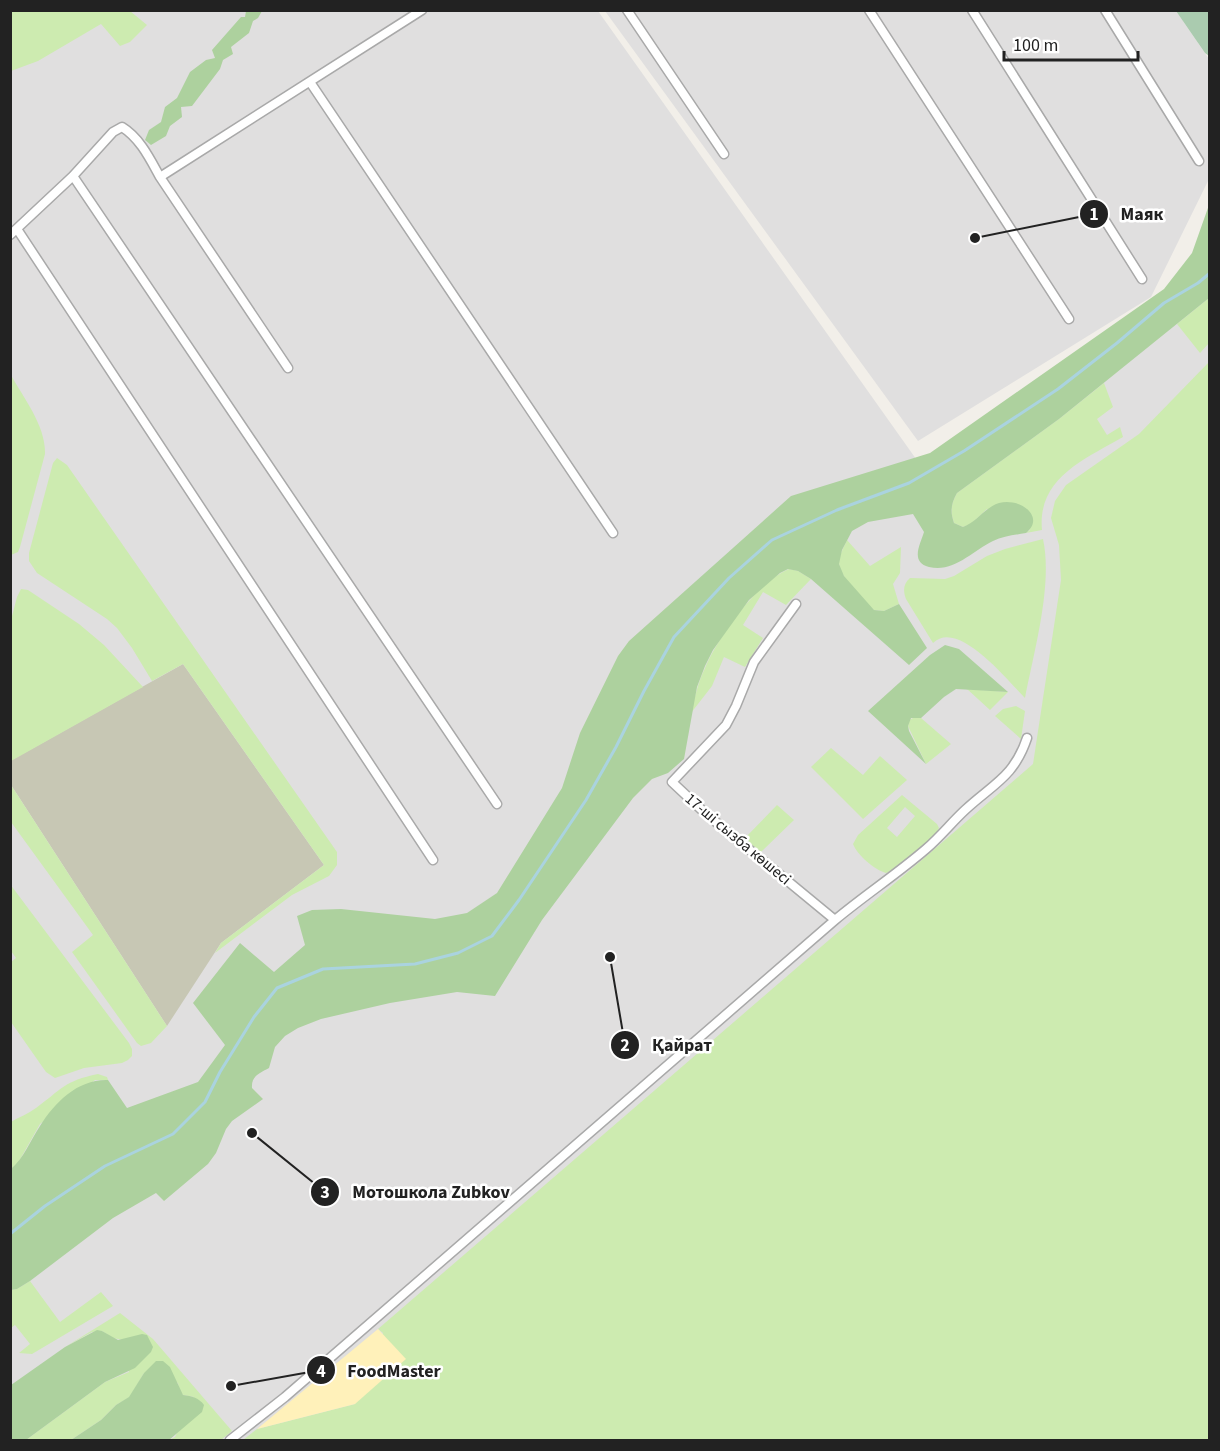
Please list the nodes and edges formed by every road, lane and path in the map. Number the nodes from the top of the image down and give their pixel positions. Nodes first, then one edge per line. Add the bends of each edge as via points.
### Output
1 (422, 10) edge
2 (627, 10) edge
3 (869, 10) edge
4 (972, 10) edge
5 (1106, 10) edge
6 (310, 82) junction
7 (724, 154) dead end
8 (1199, 161) dead end
9 (74, 176) junction
10 (160, 177) junction
11 (14, 232) edge
12 (1142, 279) dead end
13 (1070, 319) dead end
14 (288, 368) dead end
15 (613, 533) dead end
16 (796, 603) dead end
17 (1027, 738) dead end
18 (497, 804) dead end
19 (433, 860) dead end
20 (835, 920) junction
21 (230, 1440) edge

1 - 6 street
2 - 7 street
3 - 13 street
4 - 12 street
5 - 8 street
6 - 10 street
6 - 15 street
9 - 10 street via 122,127 144,149
9 - 11 street
9 - 18 street
10 - 14 street
11 - 19 street
16 - 20 street, 17-ші сызба көшесі via 754,662 726,725 672,782
17 - 20 street via 1008,775 927,848
20 - 21 street via 285,1397

